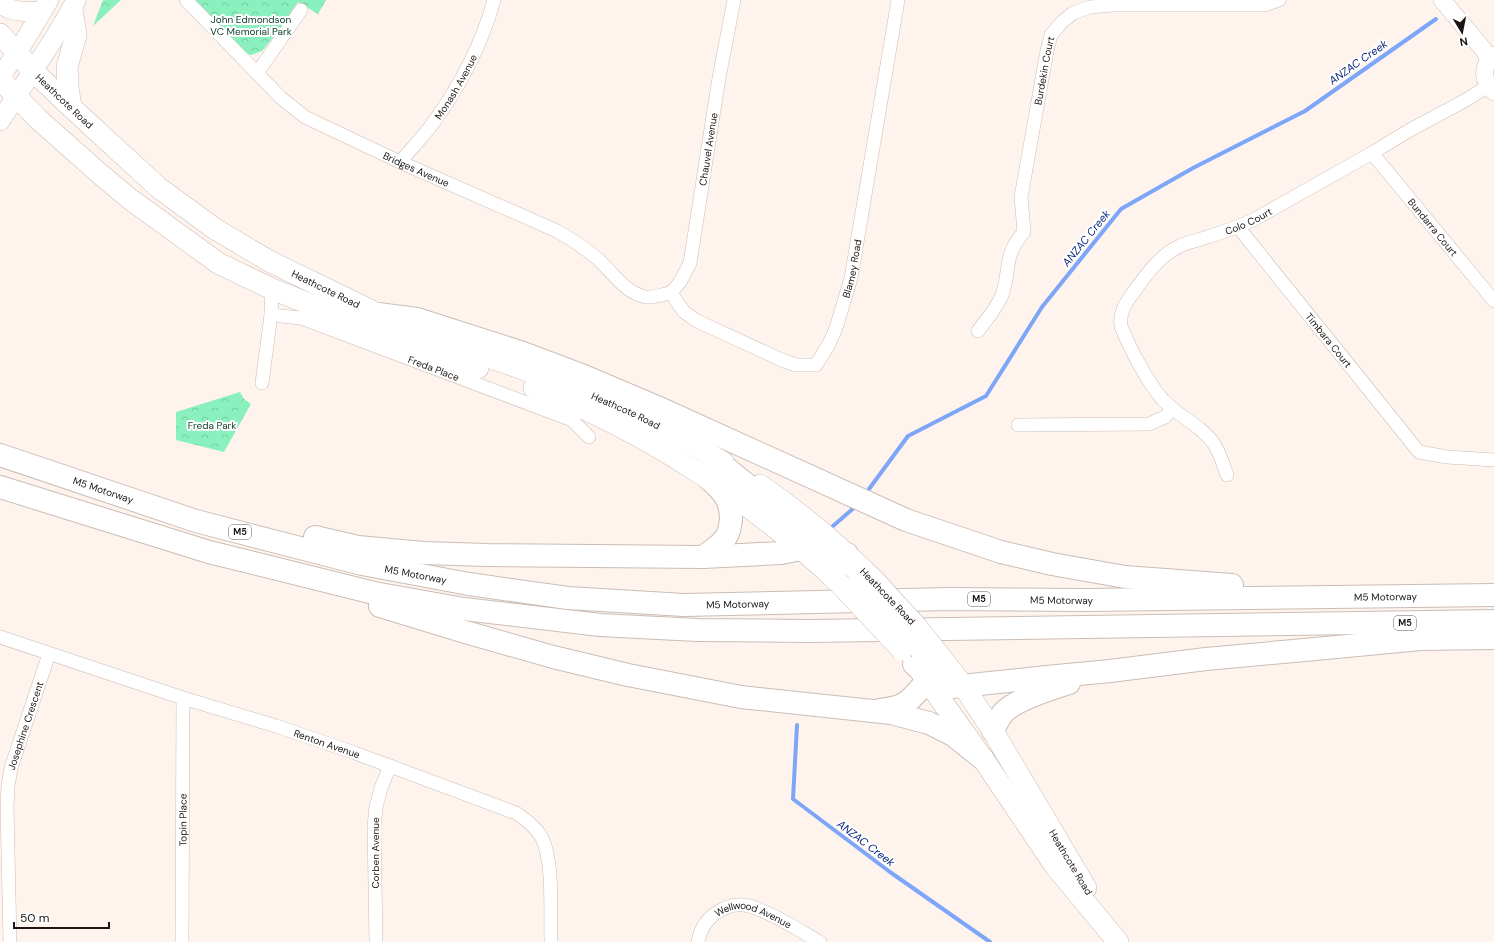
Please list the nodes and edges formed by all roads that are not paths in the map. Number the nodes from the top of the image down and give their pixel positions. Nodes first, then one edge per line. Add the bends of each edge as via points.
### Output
1 (186, 0) edge
2 (494, 0) edge
3 (734, 0) edge
4 (898, 0) edge
5 (1279, 0) edge
6 (1442, 0) edge
7 (0, 4) edge
8 (46, 5) edge
9 (74, 5) edge
10 (301, 10) dead end
11 (0, 34) edge
12 (18, 53) junction
13 (1492, 57) edge
14 (33, 70) junction
15 (257, 73) junction
16 (0, 78) edge
17 (1491, 89) edge
18 (17, 97) junction
19 (71, 107) junction
20 (0, 121) edge
21 (1372, 153) junction
22 (400, 162) junction
23 (1238, 228) junction
24 (272, 289) junction
25 (671, 293) junction
26 (1494, 301) edge
27 (378, 314) junction
28 (271, 315) junction
29 (978, 331) dead end
30 (262, 383) dead end
31 (1172, 409) junction
32 (1018, 425) dead end
33 (589, 437) dead end
34 (708, 453) junction
35 (8, 458) edge
36 (1494, 460) edge
37 (1227, 475) dead end
38 (708, 478) junction
39 (0, 487) edge
40 (822, 548) junction
41 (801, 549) junction
42 (208, 552) junction
43 (847, 554) junction
44 (703, 557) junction
45 (857, 581) junction
46 (1492, 595) edge
47 (1494, 621) edge
48 (0, 637) edge
49 (1494, 638) edge
50 (49, 654) junction
51 (922, 662) junction
52 (1110, 671) junction
53 (964, 687) junction
54 (183, 698) junction
55 (869, 711) junction
56 (993, 731) junction
57 (983, 759) junction
58 (390, 766) junction
59 (4, 862) edge
60 (10, 942) edge
61 (182, 942) edge
62 (376, 942) edge
63 (551, 942) edge
64 (698, 942) edge
65 (820, 942) edge
66 (1118, 942) edge

1 - 15 street, Bridges Avenue
2 - 22 street, Monash Avenue via 469,66 453,94 433,124
3 - 25 street, Chauvel Avenue via 690,263
4 - 25 street, Blamey Road via 851,278 836,328 816,365 796,365 784,361 697,321 684,312
5 - 29 street, Burdekin Court via 1265,5 1090,7 1073,13 1061,23 1051,35 1047,51 1021,197 1024,232 1011,250 1002,295
6 - 13 street
7 - 8 main road via 27,13
8 - 12 main road
9 - 14 main road
9 - 19 main road via 76,35 67,67
10 - 15 street
11 - 12 main road, Heathcote Road
12 - 14 main road, Heathcote Road
12 - 16 main road
13 - 17 street via 1484,71
14 - 18 main road
14 - 19 main road, Heathcote Road
15 - 22 street, Bridges Avenue via 281,98 305,117
16 - 18 main road, Heathcote Road
17 - 21 street, Colo Court via 1410,130
18 - 20 main road
18 - 24 main road, Heathcote Road via 38,119 130,199 218,263
19 - 27 main road, Heathcote Road via 159,188 216,229 269,261
21 - 23 street, Colo Court
21 - 26 street, Bundarra Court
22 - 25 street, Bridges Avenue via 557,230 598,259 635,294 647,297
23 - 31 street, Colo Court via 1180,246 1163,257 1144,277 1121,311 1120,319 1124,334 1156,392
23 - 36 street, Timbara Court via 1419,452 1447,457
24 - 28 street
24 - 38 main road, Heathcote Road via 435,354 551,394 622,428
27 - 34 main road, Heathcote Road via 438,339 588,393 634,413
27 - 46 highway via 417,319 523,353 584,376 657,406 906,520 1001,552 1125,577 1215,584
28 - 30 street
28 - 33 street, Freda Place via 301,318 572,420
31 - 32 street via 1164,417 1149,424
31 - 37 street, Colo Court via 1202,431 1213,443
34 - 40 highway
34 - 43 main road, Heathcote Road via 789,504
35 - 44 highway via 102,478 232,518 358,547 487,555
35 - 46 highway, M5 Motorway / M5 via 196,521 362,564 469,584 568,598 684,605 948,599 1087,600
38 - 41 main road, Heathcote Road via 758,513
38 - 44 highway via 729,501 731,515 727,536
39 - 42 highway, M5
40 - 41 highway
40 - 43 highway
40 - 45 highway
41 - 44 highway via 781,553
41 - 45 main road, Heathcote Road
42 - 47 highway, M5 via 374,593 480,612 600,625 697,630 809,631
42 - 55 highway via 462,631 628,675 741,697
43 - 45 main road, Heathcote Road
45 - 51 highway, bridge via 909,635
48 - 50 street, Renton Avenue
49 - 52 highway via 1420,639
50 - 54 street, Renton Avenue
50 - 59 street, Josephine Crescent via 10,768
51 - 53 highway via 944,686
51 - 55 highway via 906,704
51 - 57 main road, Heathcote Road
52 - 53 highway
52 - 56 highway via 1054,688 1012,706 1004,712
53 - 56 main road, Heathcote Road
54 - 58 street, Renton Avenue via 276,726
54 - 61 street, Topin Place
55 - 57 highway via 891,713 929,723 953,735
56 - 66 main road, Heathcote Road
57 - 66 main road, Heathcote Road via 1055,866
58 - 62 street, Corben Avenue via 381,788 375,814
58 - 63 street, Renton Avenue via 516,813 530,822 542,837 550,866
59 - 60 street, Josephine Crescent
64 - 65 street, Wellwood Avenue via 702,928 714,914 722,909 744,905 766,913

